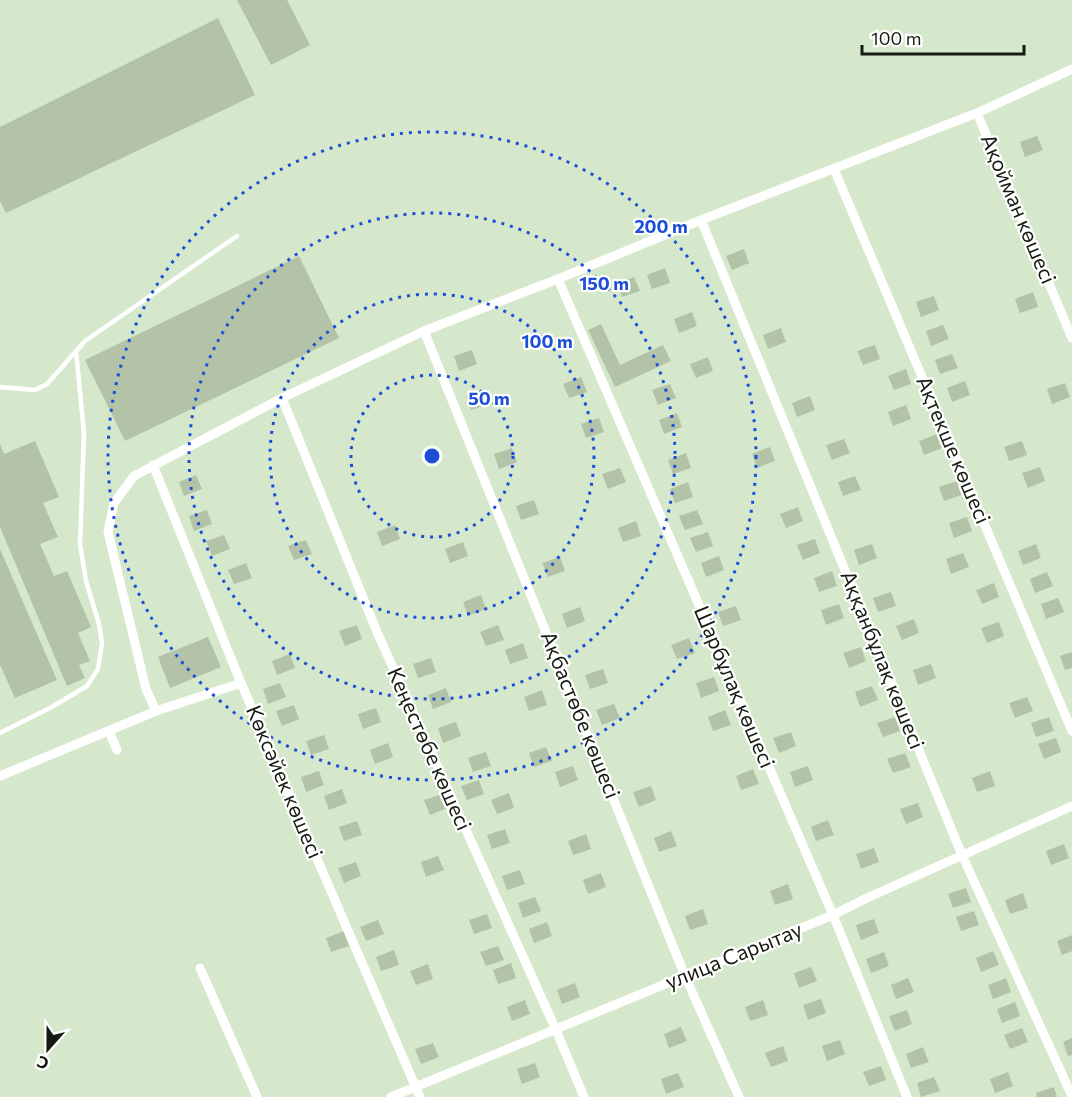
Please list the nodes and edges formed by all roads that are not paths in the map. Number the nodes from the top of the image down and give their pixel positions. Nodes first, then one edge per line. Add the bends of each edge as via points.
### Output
1 (1072, 69) edge
2 (977, 113) junction
3 (834, 169) junction
4 (701, 220) junction
5 (237, 236) dead end
6 (558, 279) junction
7 (424, 331) junction
8 (1072, 338) edge
9 (76, 351) junction
10 (0, 387) edge
11 (282, 398) junction
12 (153, 465) junction
13 (241, 683) junction
14 (156, 711) junction
15 (109, 731) junction
16 (1072, 731) edge
17 (0, 733) edge
18 (117, 750) dead end
19 (0, 776) edge
20 (1072, 806) edge
21 (962, 855) junction
22 (832, 915) junction
23 (200, 968) dead end
24 (685, 976) junction
25 (556, 1030) junction
26 (416, 1087) junction
27 (1072, 1095) edge
28 (257, 1097) edge
29 (391, 1097) edge
30 (420, 1097) edge
31 (584, 1097) edge
32 (739, 1097) edge
33 (907, 1097) edge

1 - 2 street
2 - 3 street
2 - 8 street, Ақойман көшесі
3 - 4 street
3 - 16 street, Ақтекше көшесі
4 - 6 street
4 - 21 street, Аққанбұлақ көшесі
5 - 9 lane
6 - 7 street
6 - 22 street, Шарбұлақ көшесі
7 - 11 street
7 - 24 street, Ақбастөбе көшесі
9 - 10 lane via 47,384 35,390
9 - 17 lane via 84,433 80,544 101,633 98,669 87,686
11 - 12 street
11 - 25 street, Кеңестөбе көшесі via 377,632
12 - 13 street, Көксәйек көшесі
12 - 14 street via 134,476 114,503 108,532 146,689
13 - 14 street
13 - 26 street, Көксәйек көшесі
14 - 15 street
15 - 18 street
15 - 19 street
20 - 21 street, улица Сарытау
21 - 22 street, улица Сарытау
21 - 27 street, Аққанбұлақ көшесі
22 - 24 street, улица Сарытау
22 - 33 street, Шарбұлақ көшесі
23 - 28 street
24 - 25 street, улица Сарытау
24 - 32 street, Ақбастөбе көшесі
25 - 26 street, улица Сарытау
25 - 31 street, Кеңестөбе көшесі
26 - 29 street, улица Сарытау
26 - 30 street, Көксәйек көшесі

